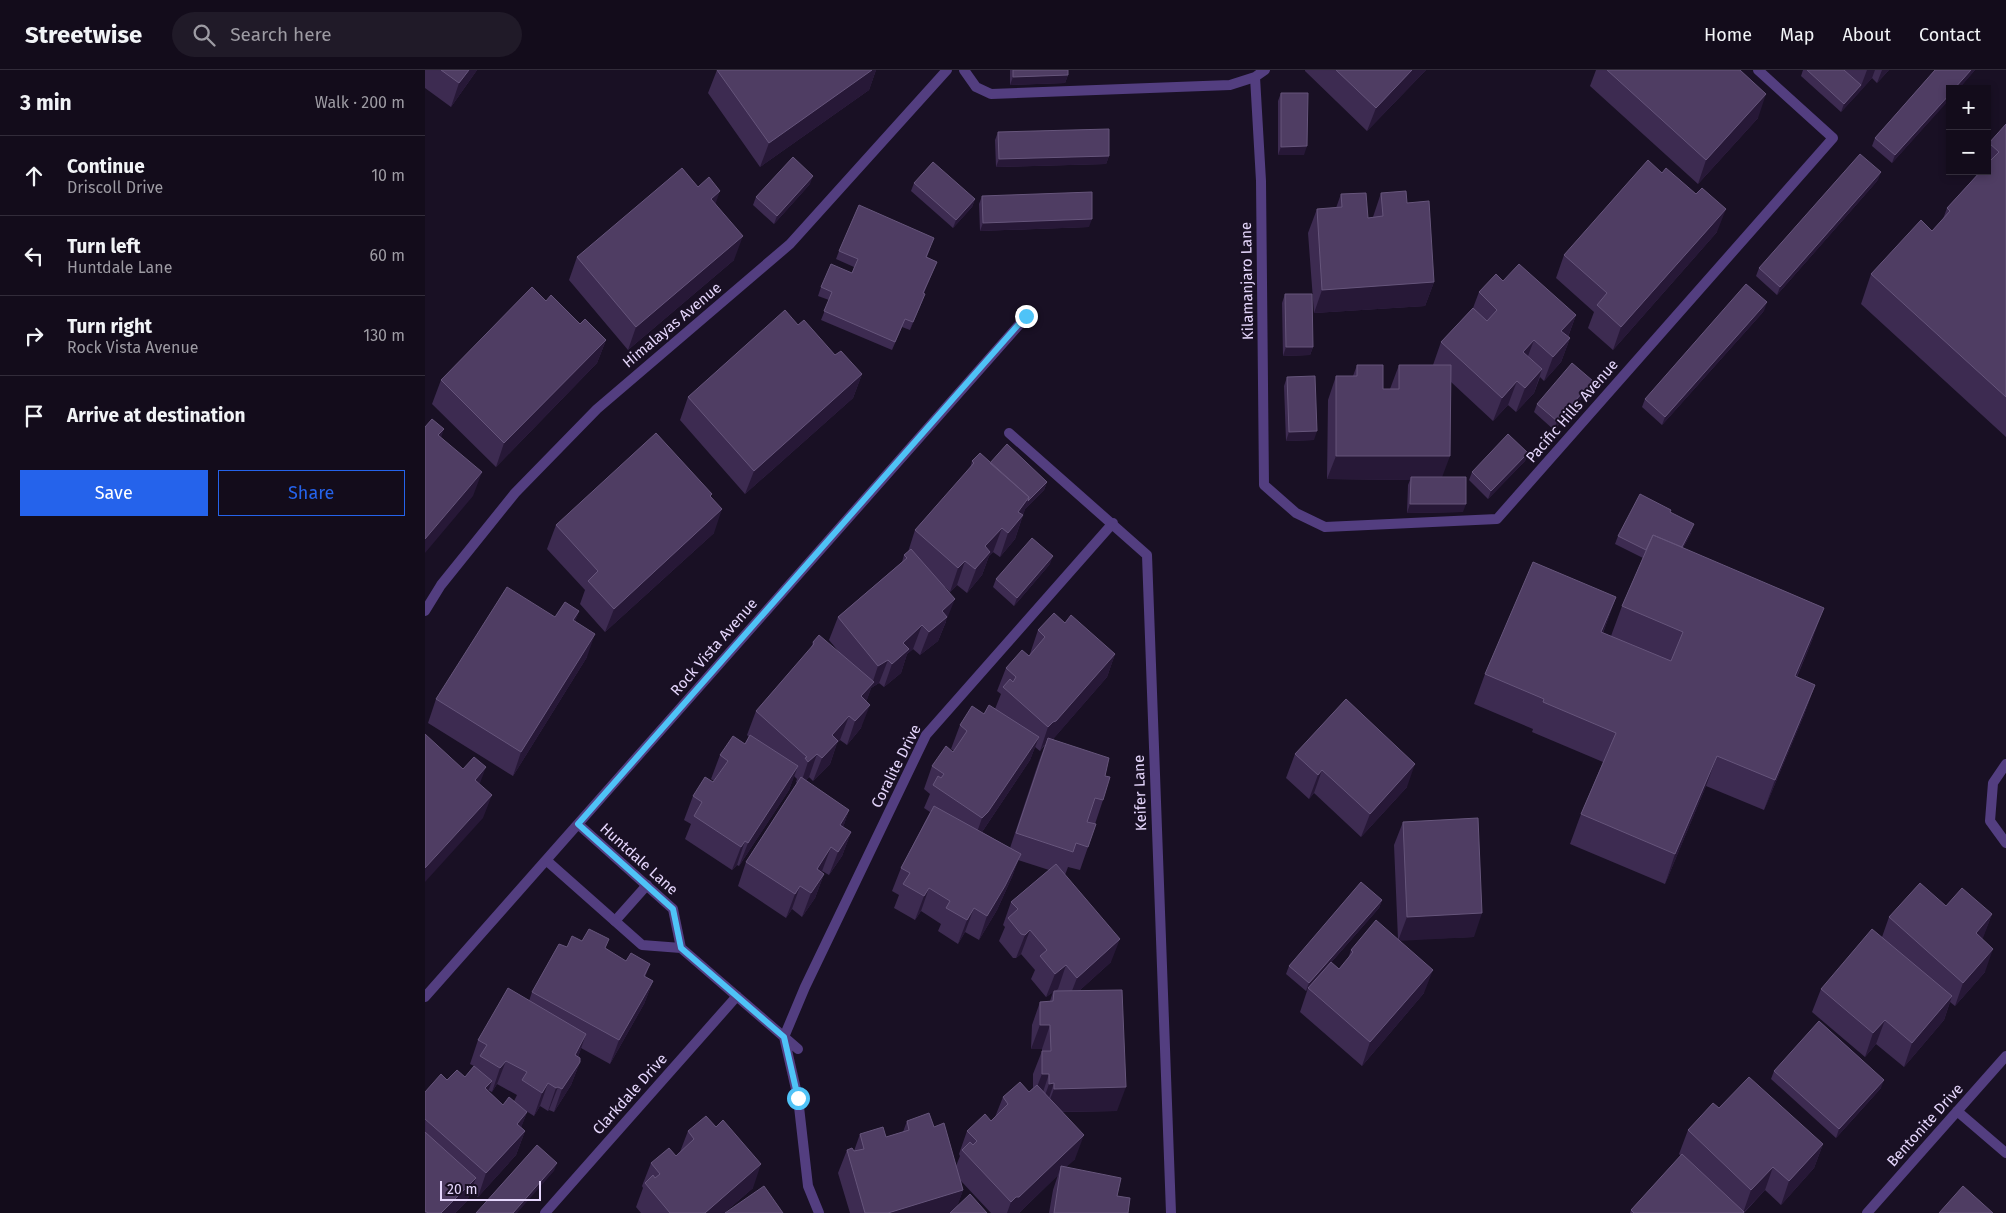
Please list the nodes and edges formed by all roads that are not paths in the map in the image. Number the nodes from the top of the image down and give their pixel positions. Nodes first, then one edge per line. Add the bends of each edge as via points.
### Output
1 (947, 70) edge
2 (964, 70) edge
3 (1265, 70) edge
4 (1758, 70) edge
5 (1255, 77) junction
6 (1026, 316) dead end
7 (1009, 433) dead end
8 (1264, 485) joint
9 (1113, 523) junction
10 (425, 610) edge
11 (2006, 764) edge
12 (578, 824) junction
13 (2006, 843) edge
14 (546, 860) junction
15 (647, 885) junction
16 (615, 921) junction
17 (681, 948) junction
18 (737, 996) junction
19 (425, 997) edge
20 (784, 1037) junction
21 (798, 1049) dead end
22 (2006, 1056) edge
23 (1957, 1111) junction
24 (2006, 1153) edge
25 (545, 1213) edge
26 (819, 1213) edge
27 (1171, 1213) edge
28 (1867, 1213) edge

1 - 10 street, Himalayas Avenue via 790,244 597,409 515,493 441,585
2 - 5 street via 976,87 991,94 1230,85
3 - 5 street
4 - 8 street, Pacific Hills Avenue via 1833,138 1497,519 1325,527 1296,513
5 - 8 street, Kilamanjaro Lane via 1261,181
6 - 12 street, Rock Vista Avenue
7 - 9 street, Keifer Lane
9 - 20 street, Coralite Drive via 926,735
9 - 27 street, Keifer Lane via 1147,555
11 - 13 street via 1993,782 1990,821
12 - 14 street, Rock Vista Avenue
12 - 15 street, Huntdale Lane
14 - 16 street
14 - 19 street, Rock Vista Avenue
15 - 16 street
15 - 17 street, Huntdale Lane via 673,909
16 - 17 street via 641,945
17 - 18 street
18 - 20 street
18 - 25 street, Clarkdale Drive
20 - 21 street
20 - 26 street via 798,1098 808,1186
22 - 23 street, Bentonite Drive
23 - 24 street
23 - 28 street, Bentonite Drive

